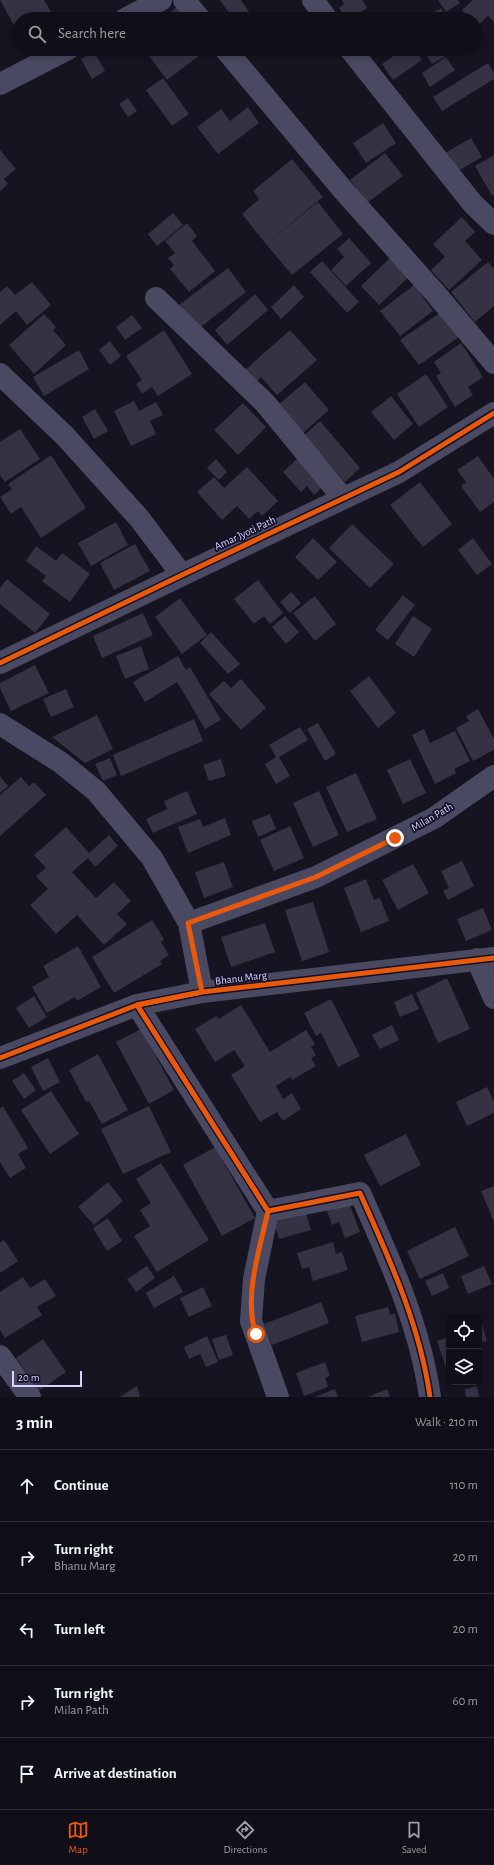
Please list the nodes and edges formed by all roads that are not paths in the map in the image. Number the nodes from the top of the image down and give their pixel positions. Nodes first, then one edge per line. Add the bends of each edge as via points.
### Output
1 (161, 0) edge
2 (184, 0) edge
3 (313, 0) edge
4 (138, 12) edge
5 (194, 12) edge
6 (322, 12) edge
7 (54, 56) edge
8 (231, 56) edge
9 (356, 56) edge
10 (0, 84) edge
11 (494, 224) edge
12 (156, 298) dead end
13 (494, 364) edge
14 (0, 374) edge
15 (494, 413) edge
16 (343, 498) junction
17 (182, 575) junction
18 (0, 663) edge
19 (0, 724) edge
20 (494, 776) edge
21 (188, 923) junction
22 (485, 958) edge
23 (202, 992) junction
24 (494, 998) edge
25 (137, 1005) junction
26 (0, 1058) edge
27 (268, 1211) junction
28 (0, 1356) edge
29 (30, 1397) edge
30 (278, 1397) edge
31 (430, 1397) edge

1 - 4 street
2 - 5 street
3 - 6 street
7 - 10 street
8 - 13 street via 342,190 436,293
9 - 11 street via 473,204
12 - 16 street via 265,403
14 - 17 street via 65,436 97,471 139,518
15 - 16 street, Amar Jyoti Path via 399,472
16 - 17 street, Amar Jyoti Path
17 - 18 street, Amar Jyoti Path
19 - 21 street via 60,762 96,791 152,858
20 - 21 street, Milan Path via 434,818 316,877
21 - 23 street
22 - 23 street, Bhanu Marg
22 - 24 street
23 - 25 street, Bhanu Marg
25 - 26 street, Bhanu Marg
25 - 27 street
27 - 30 street via 254,1279 251,1320
27 - 31 street via 360,1193 390,1259 415,1329
28 - 29 street

